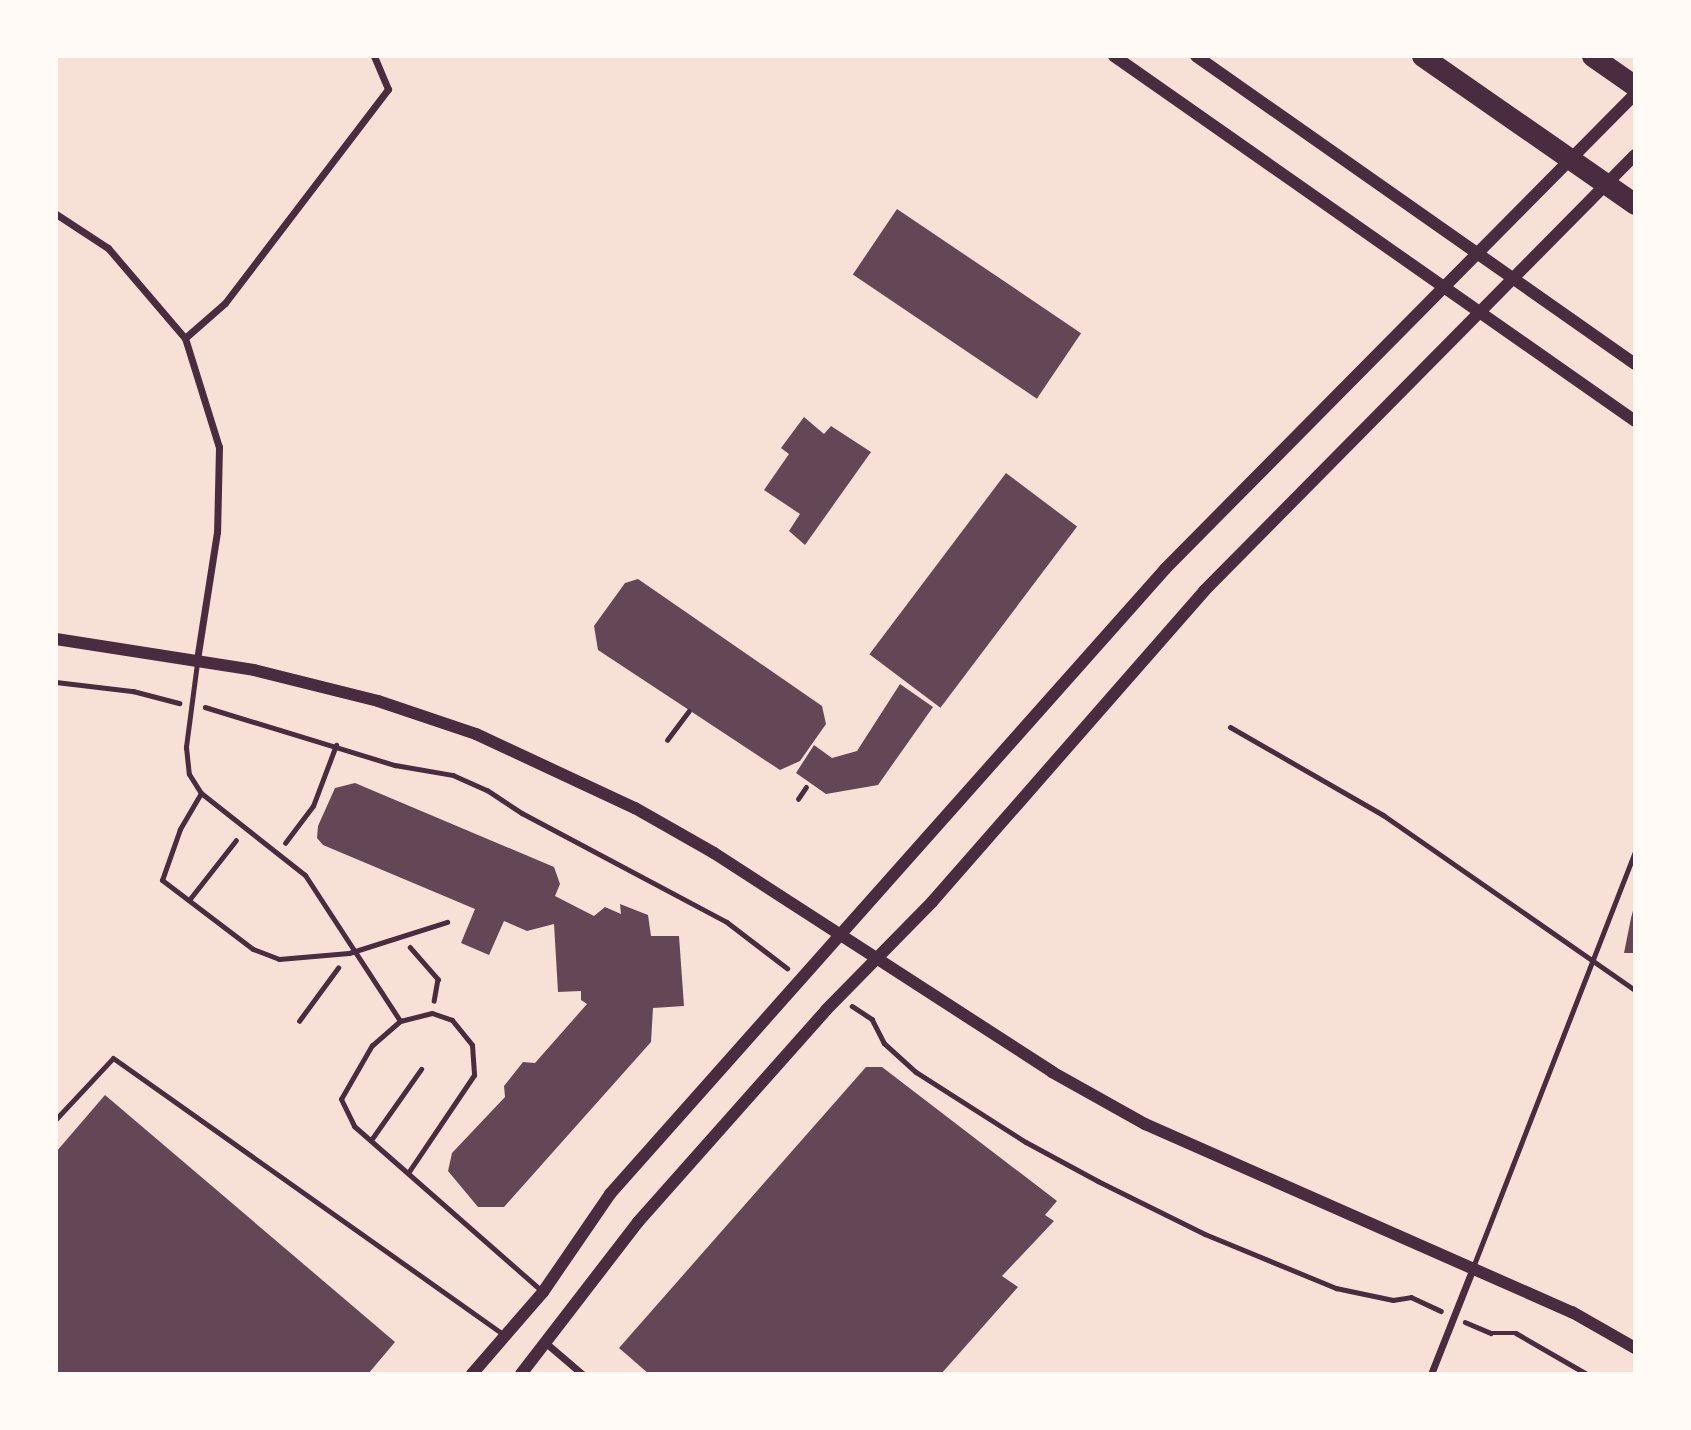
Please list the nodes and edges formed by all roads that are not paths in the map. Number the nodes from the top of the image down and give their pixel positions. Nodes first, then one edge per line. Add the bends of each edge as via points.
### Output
1 (374, 56) edge
2 (1114, 56) edge
3 (1196, 56) edge
4 (1422, 56) edge
5 (1592, 56) edge
6 (1635, 86) edge
7 (1635, 94) edge
8 (1635, 155) edge
9 (1635, 204) edge
10 (56, 214) edge
11 (185, 338) junction
12 (1635, 364) edge
13 (1635, 421) edge
14 (56, 639) edge
15 (197, 659) junction
16 (1230, 727) dead end
17 (201, 793) junction
18 (236, 840) dead end
19 (1635, 852) edge
20 (189, 900) junction
21 (447, 922) dead end
22 (843, 934) junction
23 (358, 952) junction
24 (879, 957) junction
25 (1593, 961) junction
26 (1635, 990) edge
27 (400, 1021) junction
28 (421, 1069) dead end
29 (56, 1119) edge
30 (371, 1140) junction
31 (408, 1173) junction
32 (1473, 1268) junction
33 (543, 1292) junction
34 (506, 1336) junction
35 (547, 1344) junction
36 (1635, 1348) edge
37 (472, 1374) edge
38 (521, 1374) edge
39 (582, 1374) edge
40 (1431, 1374) edge

1 - 11 street via 388,89 225,303
2 - 13 street
3 - 12 street
4 - 9 highway
5 - 6 highway
7 - 22 street via 1165,569
8 - 24 street via 1204,591
10 - 11 street via 108,248
11 - 15 street via 219,447 217,532
14 - 15 street
15 - 17 lane via 186,747 189,774
15 - 22 street via 337,690 476,734 635,808
16 - 25 lane via 1382,815
17 - 20 lane via 180,829 162,880
17 - 23 lane via 304,875
18 - 20 lane
19 - 25 lane
20 - 23 lane via 253,949 279,959
21 - 23 lane
22 - 24 street
22 - 33 street via 610,1194
23 - 27 lane
24 - 32 street via 1052,1072 1145,1124
24 - 35 street via 638,1222
25 - 26 lane
25 - 32 lane
27 - 30 lane via 372,1045 341,1099 354,1126
27 - 31 lane via 432,1013 452,1020 472,1045 474,1075
28 - 30 lane
29 - 34 lane via 113,1058
30 - 31 lane
31 - 33 lane
32 - 36 street via 1572,1312
32 - 40 street
33 - 34 street
34 - 37 street
35 - 38 street
35 - 39 street

